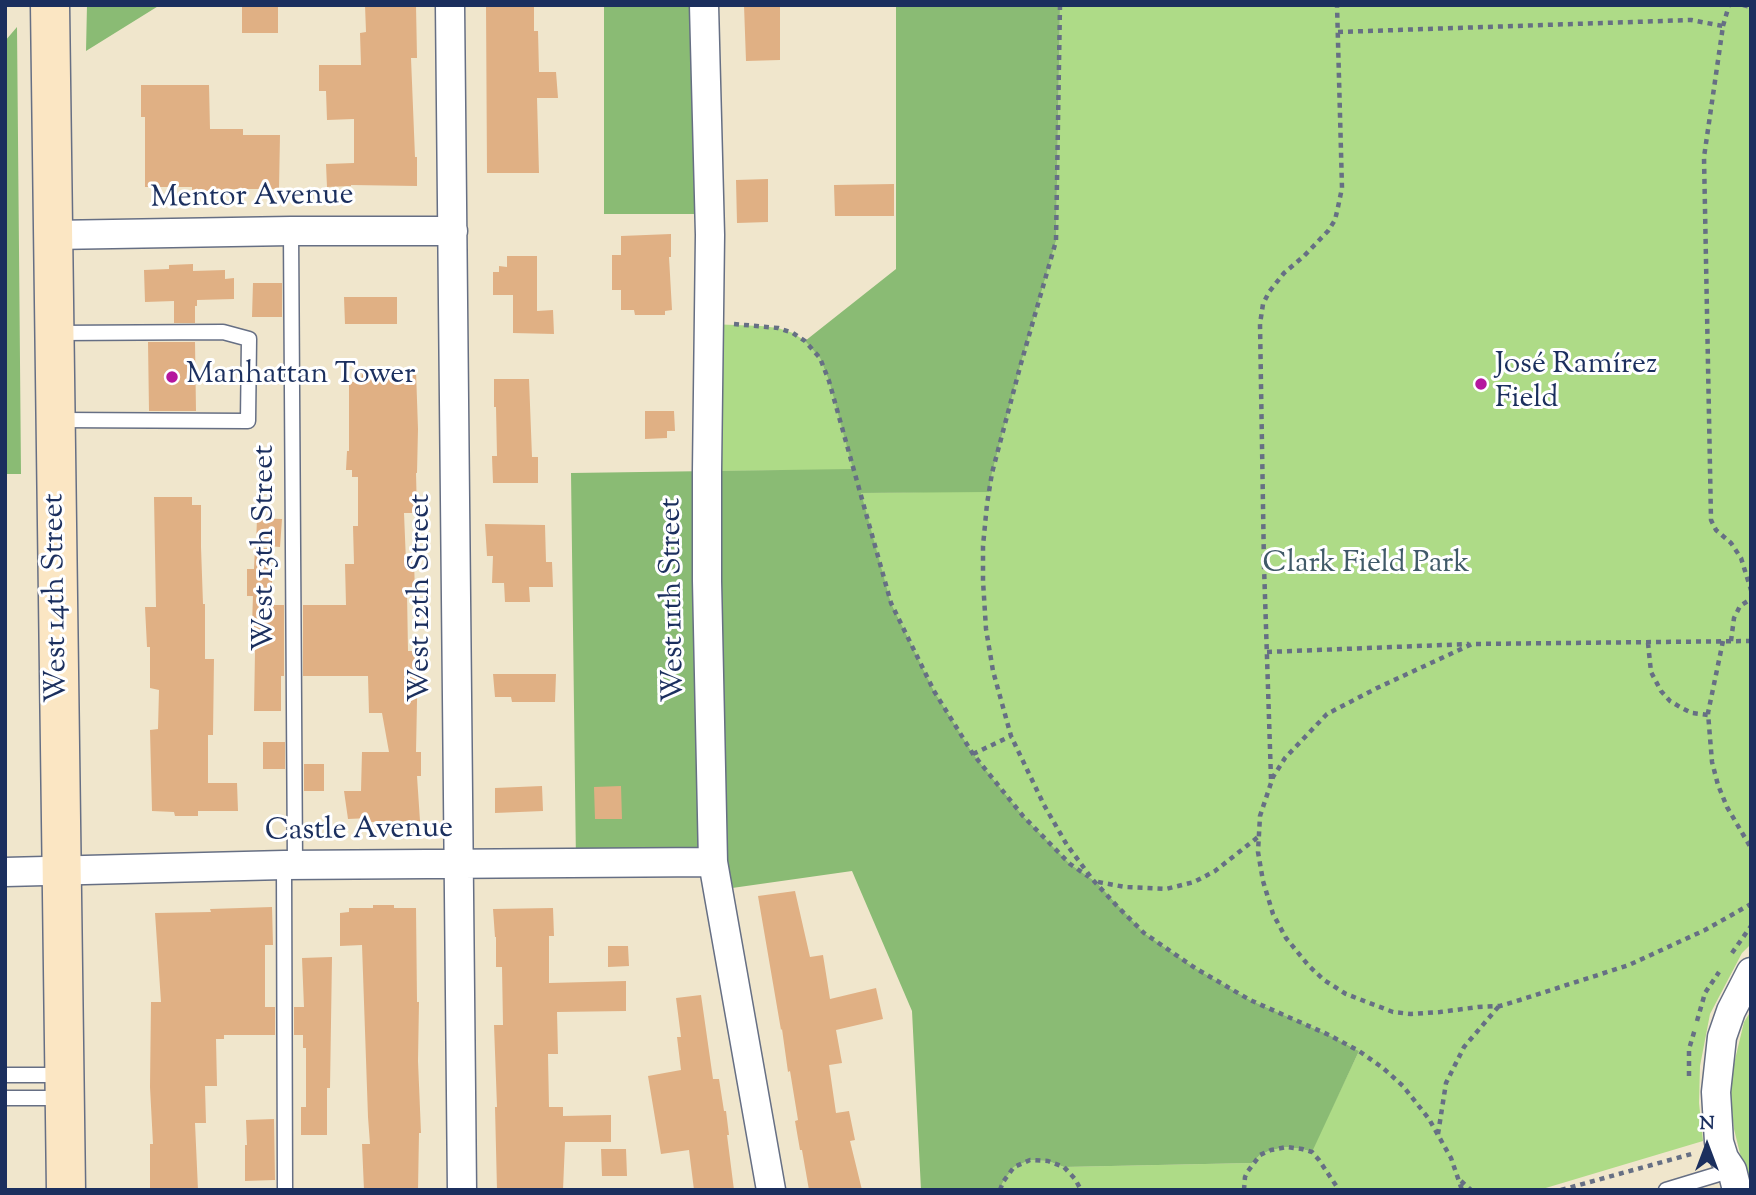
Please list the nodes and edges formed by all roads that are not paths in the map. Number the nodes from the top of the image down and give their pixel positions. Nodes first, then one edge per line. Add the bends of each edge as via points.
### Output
1 (50, 5) edge
2 (450, 5) edge
3 (704, 5) edge
4 (291, 231) junction
5 (453, 231) junction
6 (53, 235) junction
7 (54, 333) junction
8 (56, 421) junction
9 (713, 862) junction
10 (458, 864) junction
11 (290, 865) junction
12 (5, 872) edge
13 (62, 872) junction
14 (1751, 972) edge
15 (5, 1075) edge
16 (65, 1087) junction
17 (5, 1098) edge
18 (1734, 1180) edge
19 (66, 1190) edge
20 (285, 1190) edge
21 (462, 1190) edge
22 (771, 1190) edge
23 (1666, 1190) edge

1 - 6 street, West 14th Street
2 - 5 street, West 12th Street
3 - 9 street, West 11th Street via 710,235 707,512
4 - 5 street, Mentor Avenue
4 - 6 street, Mentor Avenue
4 - 11 lane, West 13th Street
5 - 10 street, West 12th Street
6 - 7 street, West 14th Street
7 - 8 street, West 14th Street
7 - 8 lane via 223,332 249,339 248,421
8 - 13 street, West 14th Street
9 - 10 street, Castle Avenue
9 - 22 street, West 11th Street
10 - 11 street, Castle Avenue
10 - 21 street, West 12th Street
11 - 13 street, Castle Avenue
11 - 20 lane, West 13th Street
12 - 13 street, Castle Avenue
13 - 16 street, West 14th Street
14 - 18 street via 1722,1037 1716,1092 1719,1142
15 - 16 lane
16 - 17 lane
16 - 19 street, West 14th Street
18 - 23 lane

